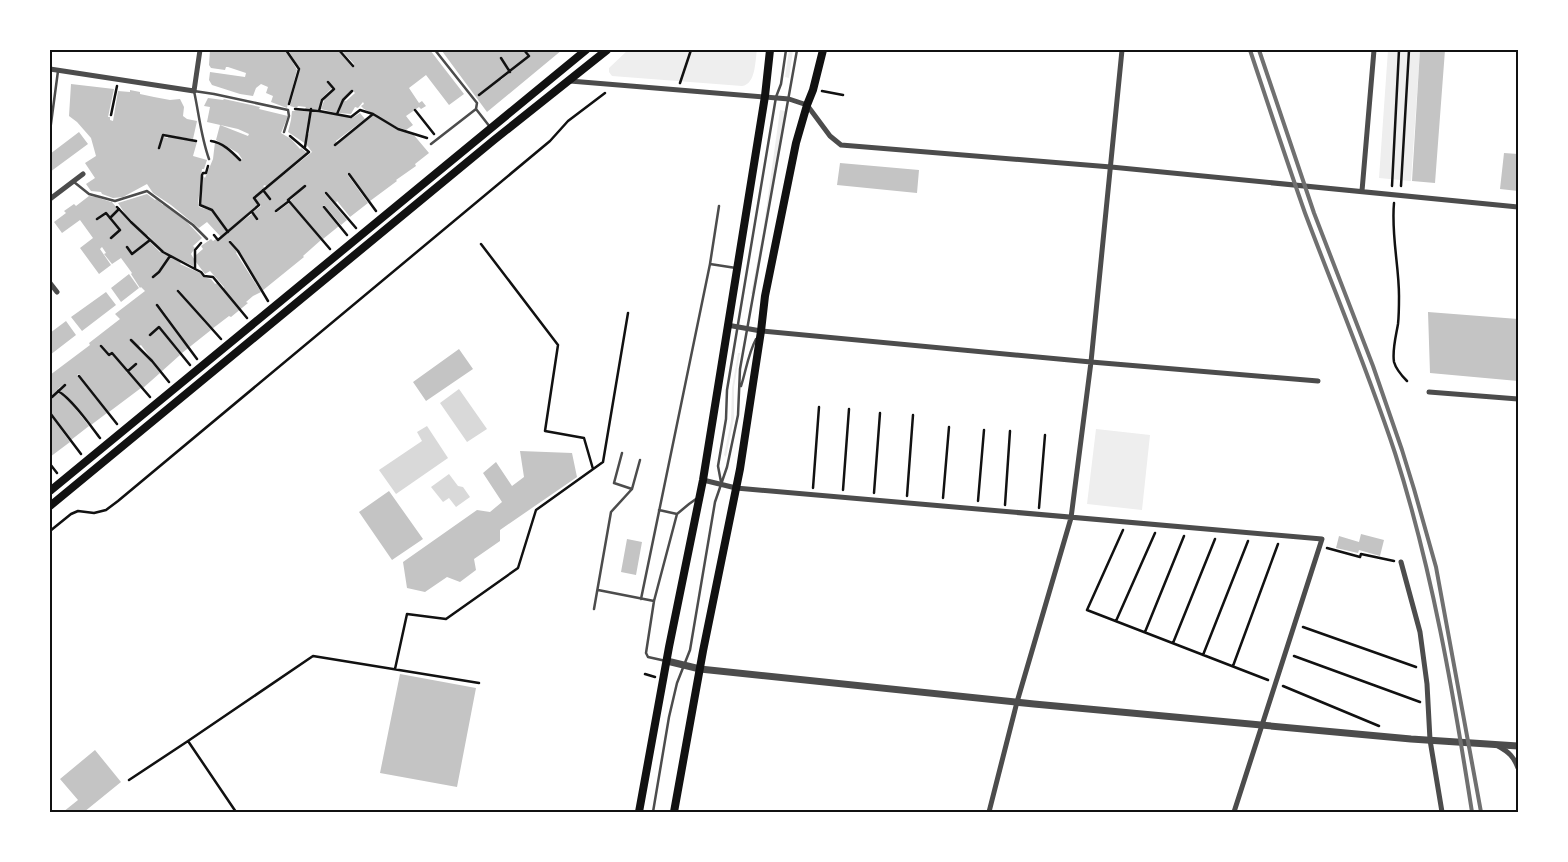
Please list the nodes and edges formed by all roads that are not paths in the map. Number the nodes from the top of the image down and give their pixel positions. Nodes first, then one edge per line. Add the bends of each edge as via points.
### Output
1 (200, 50) edge
2 (586, 50) edge
3 (607, 50) edge
4 (770, 50) edge
5 (786, 50) edge
6 (797, 50) edge
7 (1122, 50) edge
8 (1374, 50) edge
9 (437, 51) edge
10 (821, 51) edge
11 (50, 69) edge
12 (58, 71) junction
13 (570, 81) junction
14 (194, 91) junction
15 (765, 96) junction
16 (776, 97) junction
17 (789, 99) junction
18 (807, 105) junction
19 (476, 109) junction
20 (491, 128) junction
21 (50, 131) edge
22 (284, 132) road end
23 (431, 144) dead end
24 (209, 159) road end
25 (1111, 167) junction
26 (83, 174) dead end
27 (73, 181) junction
28 (1362, 191) junction
29 (50, 199) edge
30 (719, 206) dead end
31 (1518, 207) edge
32 (207, 239) road end
33 (710, 264) junction
34 (737, 268) junction
35 (50, 283) edge
36 (57, 292) dead end
37 (727, 325) junction
38 (738, 327) junction
39 (747, 328) junction
40 (761, 331) junction
41 (1091, 362) junction
42 (1318, 381) dead end
43 (739, 390) junction
44 (1429, 392) dead end
45 (1518, 399) edge
46 (622, 453) dead end
47 (640, 460) dead end
48 (703, 480) junction
49 (721, 484) junction
50 (736, 488) junction
51 (632, 489) junction
52 (50, 491) edge
53 (700, 497) junction
54 (50, 506) edge
55 (659, 510) junction
56 (678, 514) junction
57 (1071, 518) junction
58 (1401, 562) road end
59 (598, 590) junction
60 (642, 599) junction
61 (654, 601) junction
62 (594, 609) dead end
63 (667, 661) junction
64 (683, 665) junction
65 (700, 669) junction
66 (1017, 702) junction
67 (1262, 725) junction
68 (1430, 740) junction
69 (1495, 744) junction
70 (1518, 746) edge
71 (1518, 768) edge
72 (639, 812) edge
73 (653, 812) edge
74 (674, 812) edge
75 (989, 812) edge
76 (1234, 812) edge
77 (1442, 812) edge

1 - 14 street
2 - 20 main road
3 - 13 main road
4 - 15 main road
5 - 16 lane
6 - 17 lane
7 - 25 street
8 - 28 street
9 - 19 lane via 477,103
10 - 18 main road
11 - 12 street
12 - 14 street
12 - 21 lane
13 - 15 street
13 - 54 main road
14 - 22 lane via 288,110
14 - 24 lane
15 - 16 street
15 - 34 main road
16 - 17 street
16 - 38 lane
17 - 18 street
17 - 39 lane
18 - 25 street via 830,136 841,145
18 - 40 main road via 796,143
19 - 20 lane
19 - 23 lane
20 - 52 main road
25 - 28 street
25 - 41 street
26 - 27 street
27 - 29 street
27 - 32 lane via 89,194 115,201 147,191
28 - 31 street
30 - 33 lane
33 - 34 lane
33 - 55 lane
34 - 37 main road
35 - 36 street
37 - 38 street
37 - 48 main road
38 - 39 street
38 - 49 lane via 718,466
39 - 40 street
39 - 43 lane
40 - 41 street
40 - 43 lane
40 - 50 main road
41 - 42 street
41 - 57 street
43 - 49 lane via 738,415
44 - 45 street
46 - 51 lane via 614,483
47 - 51 lane
48 - 49 street
48 - 53 main road
49 - 50 street
49 - 64 lane via 715,502 690,650
50 - 57 street
50 - 65 main road
51 - 59 lane via 611,512
53 - 56 lane
53 - 63 main road
55 - 56 lane
55 - 60 lane
56 - 61 lane
57 - 66 street
57 - 67 street via 1322,539
58 - 68 street via 1420,632
59 - 60 lane
59 - 62 lane
60 - 61 lane
61 - 63 lane via 646,653 648,657
63 - 64 street
63 - 72 main road
64 - 65 street
64 - 73 lane via 669,717
65 - 66 street
65 - 74 main road
66 - 67 street
66 - 75 street
67 - 68 street
67 - 76 street
68 - 69 street
68 - 77 street
69 - 70 street
69 - 71 street via 1514,757

